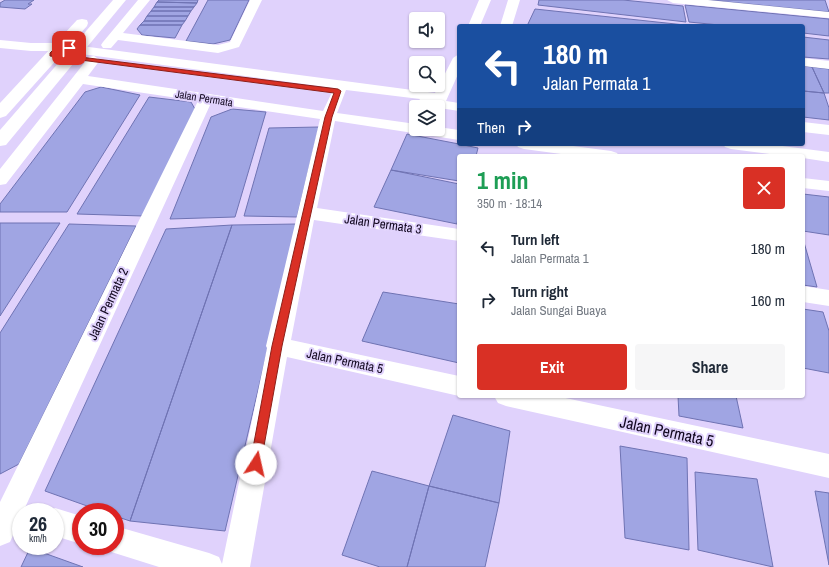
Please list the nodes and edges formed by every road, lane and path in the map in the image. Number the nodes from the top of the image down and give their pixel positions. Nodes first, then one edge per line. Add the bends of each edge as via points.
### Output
1 (120, 0) edge
2 (144, 0) edge
3 (256, 0) edge
4 (485, 0) edge
5 (514, 0) edge
6 (673, 0) edge
7 (829, 15) edge
8 (89, 16) dead end
9 (478, 24) edge
10 (507, 24) edge
11 (114, 36) junction
12 (0, 44) edge
13 (65, 52) junction
14 (98, 56) junction
15 (805, 62) edge
16 (829, 65) edge
17 (457, 66) edge
18 (79, 79) junction
19 (452, 86) edge
20 (340, 88) junction
21 (206, 98) junction
22 (430, 100) edge
23 (439, 100) edge
24 (445, 103) edge
25 (457, 106) edge
26 (0, 113) edge
27 (328, 117) junction
28 (805, 127) edge
29 (829, 130) edge
30 (457, 135) edge
31 (0, 141) edge
32 (538, 146) edge
33 (745, 146) edge
34 (596, 154) edge
35 (801, 154) edge
36 (805, 155) edge
37 (829, 158) edge
38 (0, 180) edge
39 (805, 183) edge
40 (829, 186) edge
41 (307, 213) junction
42 (457, 235) edge
43 (805, 294) edge
44 (829, 298) edge
45 (277, 346) junction
46 (457, 386) edge
47 (515, 398) edge
48 (829, 466) edge
49 (8, 515) edge
50 (124, 543) edge
51 (209, 567) edge
52 (236, 567) edge

1 - 13 street
2 - 11 street
3 - 11 street via 235,44 218,49
4 - 9 street
5 - 10 street
6 - 7 street
8 - 13 street
11 - 14 street
12 - 13 street
13 - 14 street
13 - 26 street
13 - 31 street
14 - 18 street
14 - 20 street
15 - 16 street
17 - 19 street
18 - 21 street, Jalan Permata
18 - 38 street
19 - 23 street
20 - 22 street
20 - 27 street
21 - 27 street, Jalan Permata
21 - 49 street, Jalan Permata 2
24 - 25 street
27 - 30 street, Jalan Permata
27 - 41 street
28 - 29 street
32 - 34 street
33 - 35 street
36 - 37 street
39 - 40 street
41 - 42 street, Jalan Permata 3
41 - 45 street
43 - 44 street
45 - 46 street, Jalan Permata 5
45 - 52 street
47 - 48 street, Jalan Permata 5
50 - 51 street

